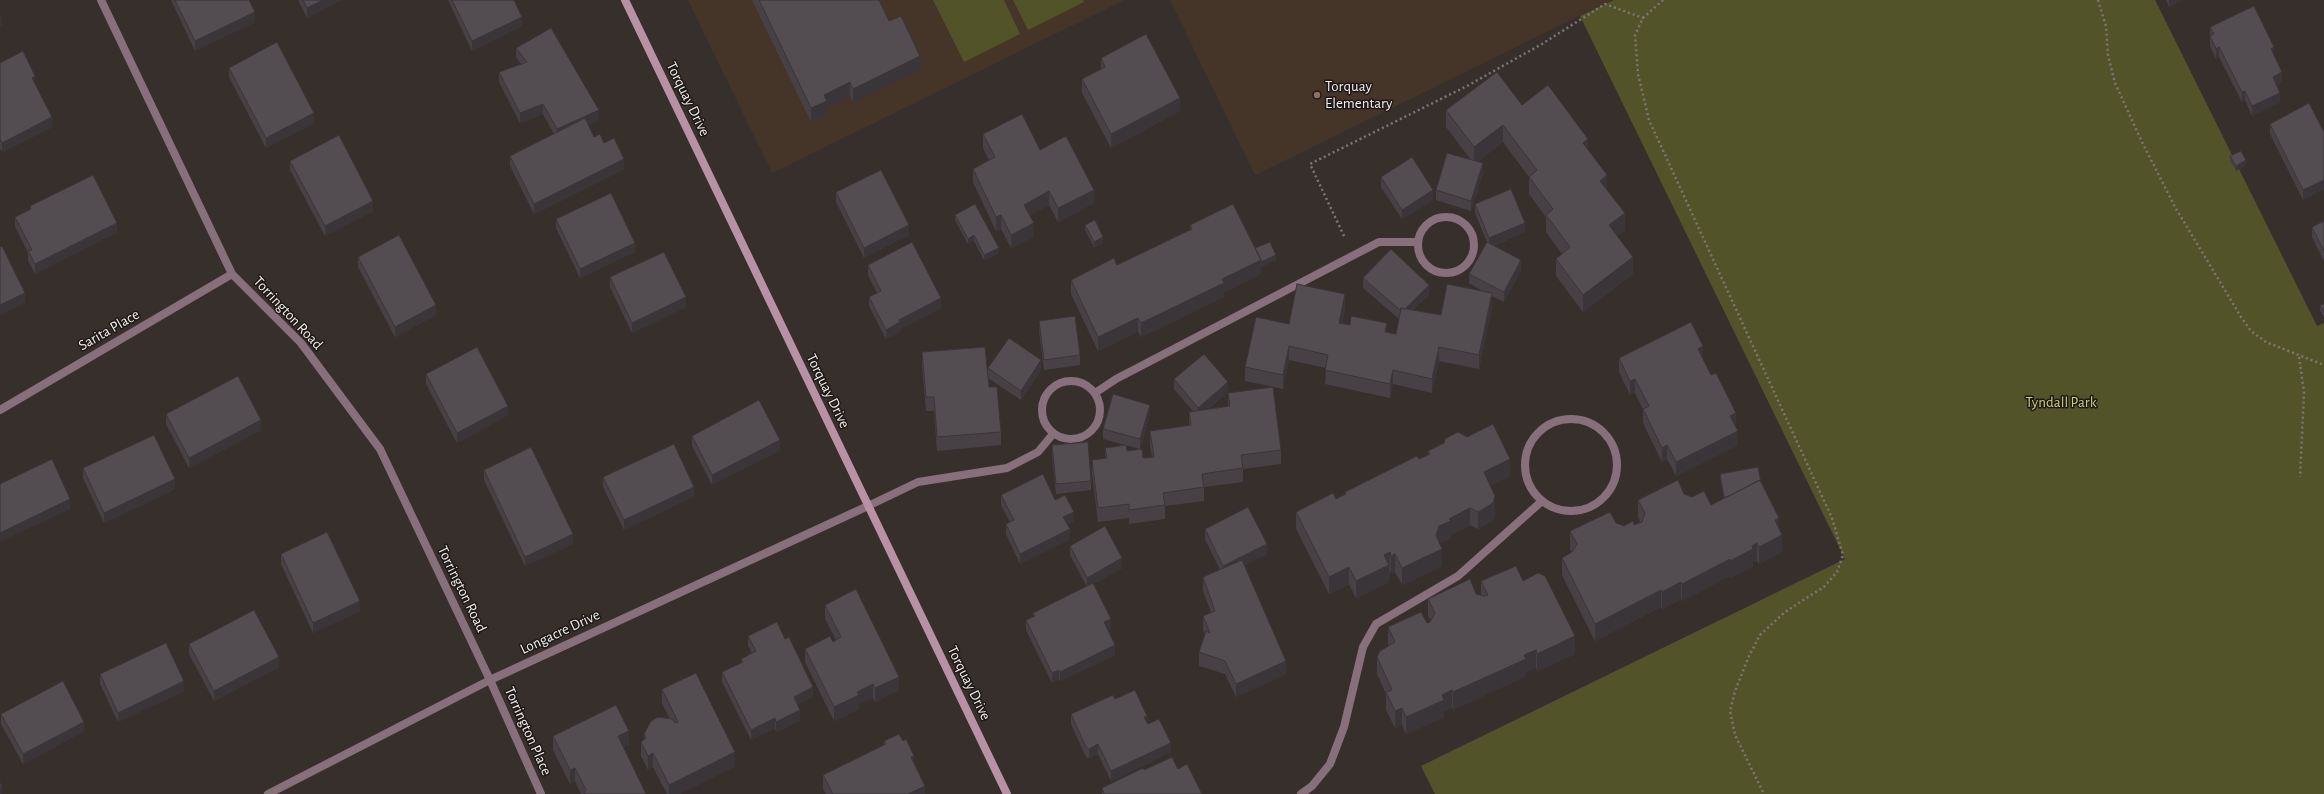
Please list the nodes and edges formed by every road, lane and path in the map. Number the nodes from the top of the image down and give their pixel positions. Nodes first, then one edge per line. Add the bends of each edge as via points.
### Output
1 (101, 0) edge
2 (625, 0) edge
3 (1663, 0) edge
4 (2098, 0) edge
5 (1643, 18) junction
6 (1418, 242) junction
7 (1354, 255) junction
8 (232, 274) junction
9 (2299, 357) junction
10 (2324, 365) edge
11 (1095, 393) junction
12 (0, 410) edge
13 (1053, 434) junction
14 (2300, 477) dead end
15 (1542, 501) junction
16 (868, 506) junction
17 (490, 680) junction
18 (268, 794) edge
19 (541, 794) edge
20 (1006, 794) edge
21 (1301, 794) edge
22 (1764, 794) edge

1 - 8 street, Torrington Road
2 - 16 street, Torquay Drive
3 - 5 path
4 - 9 path via 2106,26 2108,55 2115,84 2175,206 2251,331 2266,342
5 - 7 path via 1605,4 1542,44 1467,86 1310,164
5 - 22 path via 1635,35 1638,74 1649,120 1832,518 1843,555 1837,572 1825,586 1785,612 1760,635 1735,692 1730,711 1735,735
6 - 6 street via 1421,259 1427,266 1442,273 1452,272 1467,264 1473,247 1468,229 1453,218 1434,220 1423,229
6 - 7 street via 1379,242
7 - 11 street via 1116,379
8 - 12 street, Sarita Place
8 - 17 street, Torrington Road via 301,343 380,449
9 - 10 path
9 - 14 path via 2304,392
11 - 13 street via 1101,410 1095,428 1080,438 1062,439
11 - 13 street via 1088,385 1068,381 1050,389 1042,407 1046,426
13 - 16 street, Longacre Drive via 1038,452 1007,468 918,482
15 - 15 street via 1554,508 1568,511 1583,510 1596,504 1607,494 1614,481 1617,467 1615,452 1609,440 1598,428 1584,421 1568,420 1553,423 1540,432 1530,444 1526,458 1526,474 1532,489
15 - 21 street via 1458,576 1376,624 1363,647 1344,727 1330,764 1312,786
16 - 17 street, Longacre Drive
16 - 20 street, Torquay Drive
17 - 18 street, Longacre Drive
17 - 19 street, Torrington Place

